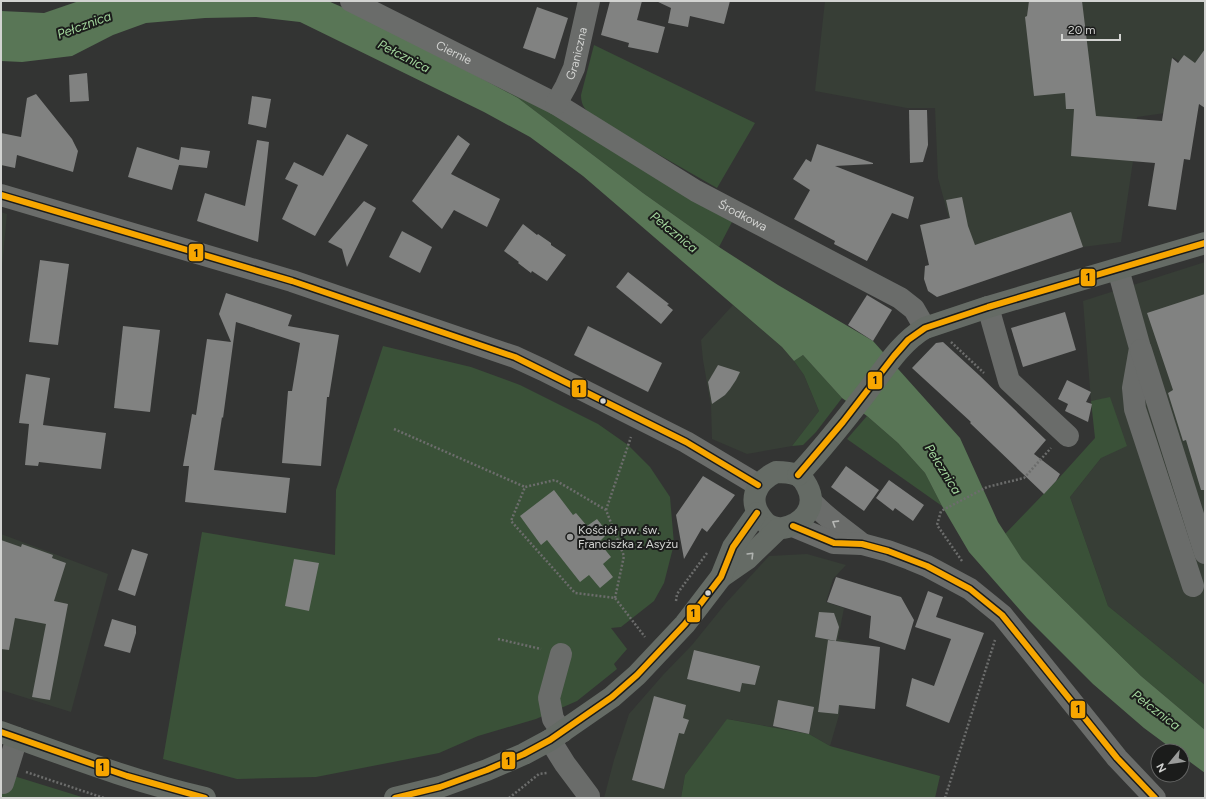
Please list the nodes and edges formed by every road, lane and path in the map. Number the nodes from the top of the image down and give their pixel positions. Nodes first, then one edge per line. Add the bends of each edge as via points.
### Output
1 (351, 1) edge
2 (589, 1) edge
3 (556, 104) junction
4 (1, 195) edge
5 (1205, 243) edge
6 (1118, 269) junction
7 (988, 307) junction
8 (925, 328) junction
9 (950, 341) dead end
10 (1140, 348) junction
11 (990, 378) dead end
12 (639, 417) junction
13 (394, 429) dead end
14 (1060, 441) joint
15 (798, 476) junction
16 (758, 486) junction
17 (525, 487) junction
18 (811, 501) junction
19 (606, 510) junction
20 (757, 512) junction
21 (785, 527) junction
22 (862, 544) junction
23 (1205, 553) edge
24 (965, 564) dead end
25 (721, 577) junction
26 (1193, 586) dead end
27 (615, 598) junction
28 (998, 633) dead end
29 (498, 639) dead end
30 (649, 643) dead end
31 (561, 654) joint
32 (9, 735) edge
33 (556, 736) junction
34 (565, 764) junction
35 (6, 774) joint
36 (104, 798) edge
37 (205, 798) edge
38 (395, 798) edge
39 (509, 798) edge
40 (589, 798) edge
41 (945, 798) edge
42 (1154, 798) edge

1 - 3 street, Ciernie
2 - 3 street, Graniczna via 574,68
3 - 8 street, Środkowa via 696,191 900,298 914,309
4 - 12 street via 292,281 484,346 543,370
5 - 6 main road
6 - 7 main road
6 - 10 street
7 - 8 main road
7 - 14 street via 1009,381
8 - 15 main road via 897,353
9 - 11 path
10 - 23 street
10 - 26 street via 1133,388 1135,409
12 - 16 street
12 - 19 path
13 - 17 path
14 - 24 path via 1024,478 987,487 941,511 937,525
15 - 16 main road via 776,472 766,477
15 - 18 main road via 806,484
16 - 20 main road via 754,504
17 - 19 path via 555,480
17 - 27 path via 511,521 575,593
18 - 21 main road via 803,519
22 -> 18 street via 820,512
19 - 27 path via 624,556
20 - 21 main road via 765,523
20 - 25 main road via 733,546
21 - 22 street via 834,543
25 -> 21 main road
22 - 42 street via 927,566 970,589 1002,615 1117,758
25 - 33 main road via 685,624 637,675 607,701
27 - 30 path
28 - 41 path
29 - 31 path
31 - 33 street via 549,698
32 - 35 street
32 - 37 main road via 146,783
33 - 34 street
33 - 38 main road via 524,754 487,770 440,787
34 - 39 path via 555,772 539,774
34 - 40 street
35 - 36 path

